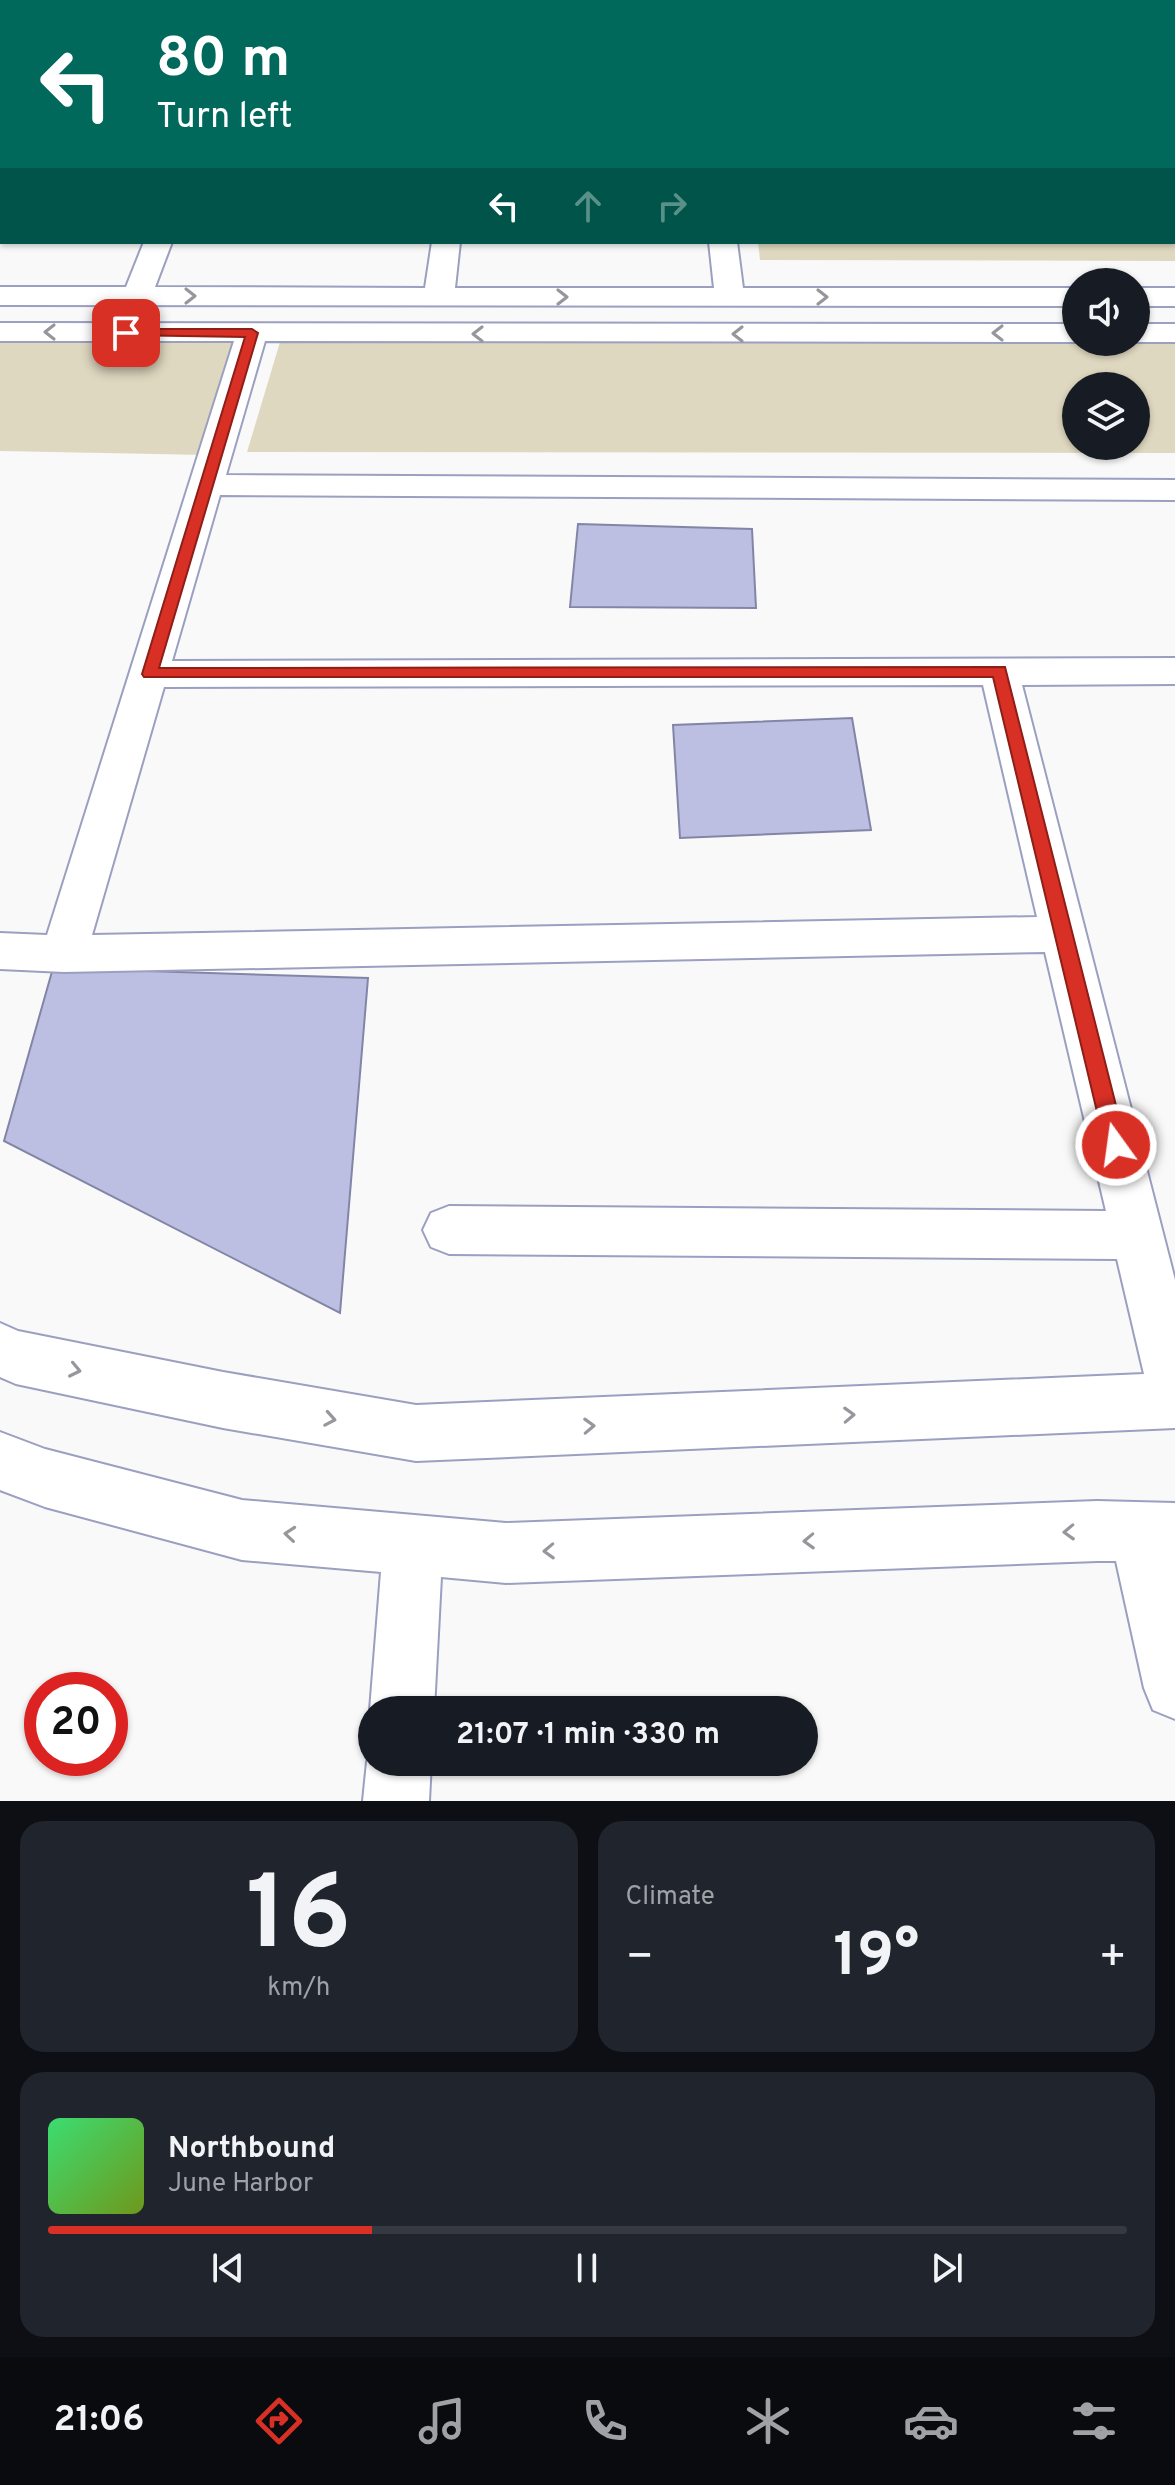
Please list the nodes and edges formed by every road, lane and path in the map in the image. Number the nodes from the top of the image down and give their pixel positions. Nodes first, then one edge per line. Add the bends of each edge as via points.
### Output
1 (157, 244) edge
2 (446, 244) edge
3 (723, 244) edge
4 (0, 296) edge
5 (137, 296) junction
6 (439, 296) junction
7 (730, 297) junction
8 (1062, 297) edge
9 (1150, 297) edge
10 (1175, 297) edge
11 (0, 332) edge
12 (252, 333) junction
13 (1062, 333) edge
14 (1150, 333) edge
15 (1175, 333) edge
16 (208, 485) junction
17 (1175, 490) edge
18 (999, 671) junction
19 (1175, 671) edge
20 (150, 674) junction
21 (1064, 934) junction
22 (0, 951) edge
23 (64, 954) junction
24 (449, 1230) dead end
25 (1138, 1235) junction
26 (0, 1350) edge
27 (1175, 1388) edge
28 (1175, 1400) edge
29 (0, 1461) edge
30 (1157, 1533) edge
31 (413, 1545) junction
32 (1175, 1688) edge
33 (403, 1696) edge
34 (398, 1776) edge
35 (396, 1801) edge

1 - 5 street
2 - 6 street
3 - 7 street
4 - 5 street
5 -> 6 street
6 -> 7 street
7 -> 8 street
9 - 10 street
12 -> 11 street
13 -> 12 street
12 - 16 street
14 - 15 street
16 - 17 street
16 - 20 street
18 - 19 street
18 - 20 street
18 - 21 street
20 - 23 street
21 - 23 street
21 - 25 street
22 - 23 street
24 - 25 street
25 - 27 street
26 -> 28 street via 223,1400 416,1433
31 -> 29 street via 242,1530 45,1478
30 -> 31 street via 506,1553
30 - 32 street
31 - 33 street
34 - 35 street

